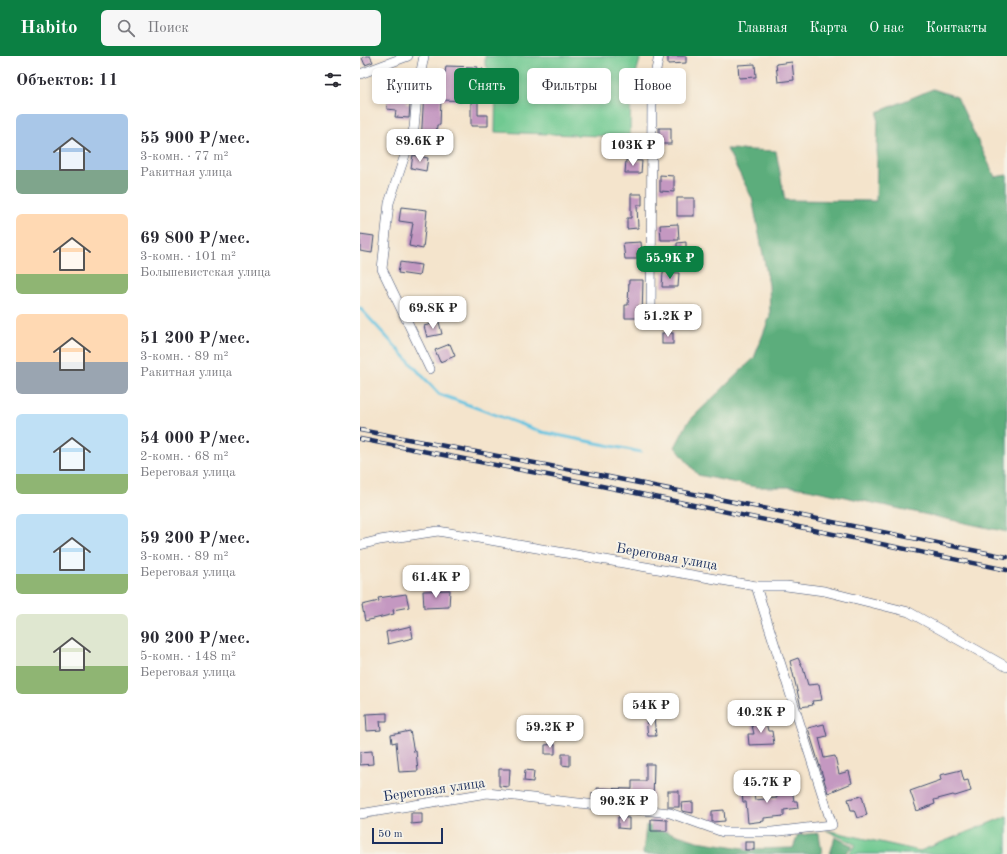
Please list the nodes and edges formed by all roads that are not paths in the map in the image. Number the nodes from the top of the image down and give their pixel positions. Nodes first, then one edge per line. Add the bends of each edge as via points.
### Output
1 (408, 56) edge
2 (424, 56) edge
3 (659, 56) edge
4 (360, 74) edge
5 (651, 324) dead end
6 (430, 369) dead end
7 (360, 545) edge
8 (756, 586) junction
9 (1007, 667) edge
10 (360, 814) edge

1 - 4 street
2 - 6 street via 414,128 389,203 382,269
3 - 5 street via 652,89
7 - 8 street, Береговая улица via 438,531
8 - 9 street, Береговая улица via 786,586 824,591 909,612
8 - 10 street, Береговая улица via 832,825 772,832 723,832 670,813 487,793

